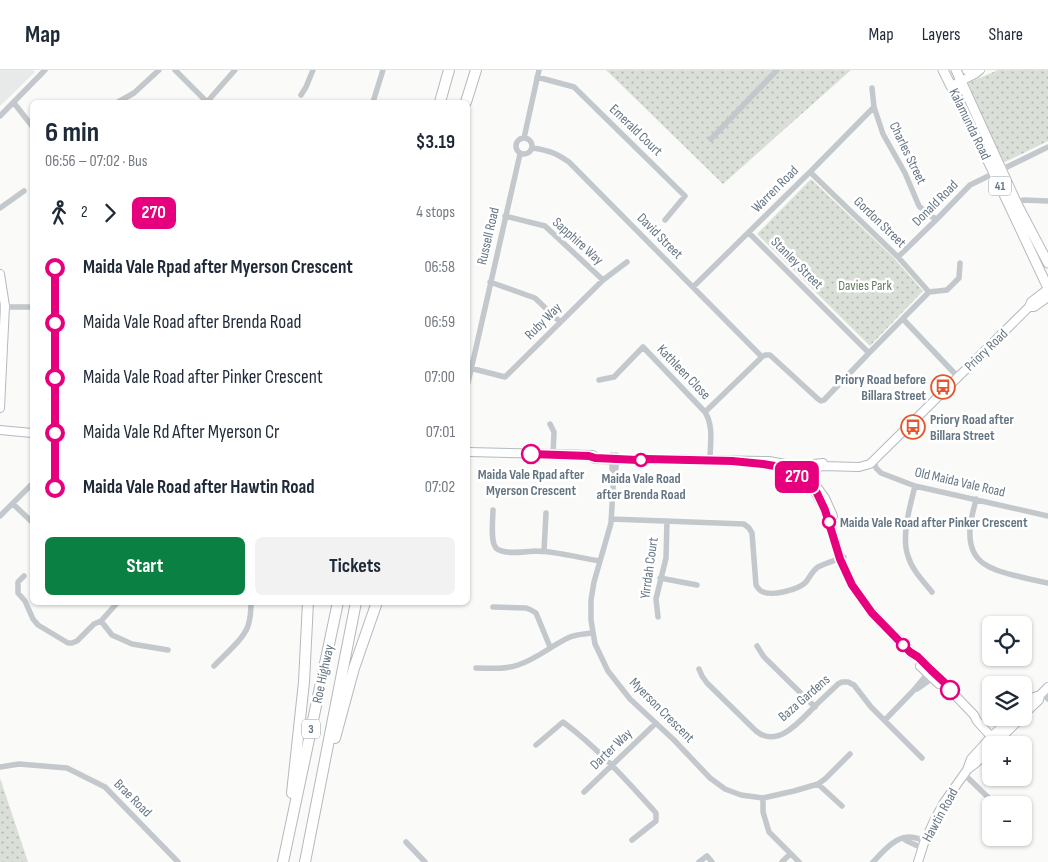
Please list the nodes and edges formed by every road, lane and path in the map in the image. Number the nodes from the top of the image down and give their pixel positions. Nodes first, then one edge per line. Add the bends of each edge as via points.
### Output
1 (159, 70) edge
2 (175, 70) edge
3 (235, 70) edge
4 (313, 70) edge
5 (383, 70) edge
6 (448, 70) edge
7 (471, 70) edge
8 (476, 70) edge
9 (777, 70) edge
10 (943, 70) edge
11 (975, 70) edge
12 (41, 71) edge
13 (538, 73) edge
14 (959, 76) edge
15 (950, 84) junction
16 (872, 88) dead end
17 (301, 95) dead end
18 (122, 100) edge
19 (205, 100) edge
20 (209, 100) edge
21 (374, 100) edge
22 (440, 100) edge
23 (464, 100) edge
24 (465, 100) edge
25 (14, 103) junction
26 (874, 107) junction
27 (0, 116) edge
28 (30, 123) edge
29 (524, 138) junction
30 (710, 139) dead end
31 (1048, 147) edge
32 (532, 148) junction
33 (520, 154) junction
34 (998, 171) junction
35 (810, 172) junction
36 (24, 191) dead end
37 (1048, 201) edge
38 (1017, 204) junction
39 (0, 208) edge
40 (505, 216) junction
41 (937, 219) junction
42 (665, 220) dead end
43 (749, 233) junction
44 (898, 257) junction
45 (627, 262) dead end
46 (960, 263) dead end
47 (1048, 263) edge
48 (0, 274) edge
49 (603, 280) junction
50 (490, 282) junction
51 (693, 287) junction
52 (1048, 289) edge
53 (929, 292) junction
54 (1048, 296) edge
55 (2, 304) edge
56 (30, 306) edge
57 (1029, 307) junction
58 (903, 319) junction
59 (560, 322) junction
60 (0, 331) edge
61 (869, 353) junction
62 (762, 357) junction
63 (1, 362) edge
64 (470, 368) joint
65 (958, 377) junction
66 (599, 380) dead end
67 (0, 408) edge
68 (704, 412) junction
69 (550, 424) dead end
70 (0, 430) edge
71 (30, 433) edge
72 (470, 452) edge
73 (553, 455) junction
74 (614, 457) junction
75 (710, 460) junction
76 (732, 461) junction
77 (874, 461) junction
78 (803, 467) junction
79 (852, 467) junction
80 (812, 474) junction
81 (796, 476) junction
82 (804, 482) junction
83 (30, 486) edge
84 (914, 486) junction
85 (976, 499) junction
86 (13, 504) junction
87 (493, 510) dead end
88 (546, 513) dead end
89 (0, 516) edge
90 (1048, 516) edge
91 (612, 519) junction
92 (30, 520) edge
93 (667, 521) junction
94 (544, 551) junction
95 (842, 558) junction
96 (600, 561) junction
97 (24, 576) dead end
98 (660, 578) junction
99 (1048, 583) edge
100 (697, 585) dead end
101 (932, 592) dead end
102 (115, 605) edge
103 (251, 605) edge
104 (308, 605) edge
105 (337, 605) edge
106 (355, 605) edge
107 (376, 605) edge
108 (492, 607) dead end
109 (658, 618) dead end
110 (101, 621) junction
111 (592, 632) junction
112 (758, 646) dead end
113 (550, 648) junction
114 (168, 650) dead end
115 (214, 666) dead end
116 (476, 668) dead end
117 (699, 669) dead end
118 (932, 674) junction
119 (1044, 694) edge
120 (1032, 699) edge
121 (815, 707) junction
122 (1032, 707) edge
123 (885, 720) junction
124 (656, 723) junction
125 (1011, 726) edge
126 (992, 736) edge
127 (1000, 736) edge
128 (536, 745) dead end
129 (850, 754) dead end
130 (982, 756) edge
131 (922, 758) dead end
132 (612, 765) junction
133 (0, 767) edge
134 (965, 772) junction
135 (818, 784) junction
136 (320, 787) junction
137 (584, 792) dead end
138 (988, 796) edge
139 (763, 798) junction
140 (842, 806) dead end
141 (632, 840) dead end
142 (406, 842) dead end
143 (924, 844) junction
144 (790, 854) junction
145 (284, 859) edge
146 (178, 862) edge
147 (305, 862) edge
148 (425, 862) edge
149 (698, 862) edge
150 (712, 862) edge
151 (782, 862) edge
152 (799, 862) edge
153 (873, 862) edge
154 (918, 862) edge

1 - 18 street
2 - 19 street
3 - 20 street
4 - 17 street
5 - 21 street
6 - 22 highway
7 - 23 highway
8 - 24 highway
9 - 30 street
10 - 15 main road, Kalamunda Road / 41
11 - 14 main road via 975,74
12 - 25 street
13 - 29 street
13 - 42 street, Emerald Court via 574,87 685,196
14 - 15 main road
14 - 34 main road, Kalamunda Road / 41
15 - 34 main road, Kalamunda Road / 41
16 - 26 street, Charles Street
25 - 27 street
25 - 28 street
26 - 35 street, Warren Road
26 - 41 street, Charles Street via 883,134 919,206
29 - 32 street via 531,142
29 - 33 street via 516,144
31 - 34 street, Donald Road
32 - 33 street via 528,154
32 - 51 street, David Street via 558,154 569,162
33 - 40 street, Russell Road
34 - 38 main road, Kalamunda Road / 41
34 - 41 street, Donald Road via 970,185
34 - 52 main road, Kalamunda Road / 41
35 - 43 street, Warren Road
35 - 44 street, Gordon Street
36 - 39 street
37 - 38 street via 1023,200
38 - 47 main road, Kalamunda Road / 41
40 - 49 street, Sapphire Way via 545,226
40 - 50 street, Russell Road
41 - 44 street, Donald Road
43 - 51 street, Warren Road
43 - 61 street, Stanley Street
44 - 53 street, Gordon Street
45 - 49 street, Ruby Way
46 - 53 street via 959,278 947,290
48 - 55 main road
49 - 59 street, Ruby Way
50 - 59 street via 535,298
50 - 64 street, Russell Road
51 - 62 street, David Street
52 - 57 main road, Priory Road
53 - 58 street
54 - 57 main road, Priory Road via 1034,307
55 - 56 street
55 - 60 main road
55 - 63 main road
57 - 65 main road, Priory Road
58 - 61 street
58 - 65 street
59 - 64 street, Ruby Way via 505,377
61 - 62 street via 821,401 770,355
62 - 68 street
63 - 67 main road
65 - 77 main road, Priory Road
66 - 68 street, Kathleen Close via 614,377 643,347
68 - 75 street via 711,433
69 - 73 street via 554,432
70 - 71 main road
72 - 73 main road
73 - 74 main road
74 - 75 main road
74 - 91 street, Myerson Crescent
75 - 76 main road
76 - 78 main road, Priory Road via 769,461
76 - 81 main road via 775,466
77 - 79 main road, Priory Road
77 - 84 street, Old Maida Vale Road via 881,473
78 - 79 main road, Priory Road via 824,463
78 - 80 main road via 810,469
78 - 81 main road via 797,470
79 - 80 main road, Priory Road via 822,466
80 - 82 main road
80 - 95 main road via 814,483 830,506
81 - 82 main road
82 - 95 main road via 816,491
83 - 86 street
84 - 85 street, Old Maida Vale Road
84 - 101 street via 906,535 907,556
85 - 90 street, Old Maida Vale Road
85 - 99 street via 970,532 972,548 981,562 998,572
86 - 89 street
86 - 92 street
87 - 94 street via 493,541 500,551
88 - 94 street
91 - 93 street
91 - 96 street, Myerson Crescent
93 - 95 street via 746,525 752,532 756,585 766,593 793,590 818,568
93 - 98 street, Yirrdah Court via 666,558
94 - 96 street
95 - 118 main road via 852,585 872,613
96 - 111 street, Myerson Crescent via 591,600
97 - 110 street via 18,582 18,594 26,601 35,622 65,642 77,641
98 - 100 street
98 - 109 street, Yirrdah Court via 656,599
102 - 110 street
103 - 115 street via 246,630
104 - 145 highway via 304,682
105 - 145 highway, Roe Highway / 3
106 - 136 highway, Roe Highway / 3
107 - 136 highway
108 - 113 street via 526,608 536,613
110 - 114 street via 112,635 132,644
111 - 113 street via 574,636
111 - 124 street, Myerson Crescent via 608,671 630,699
112 - 121 street via 764,657
113 - 116 street via 517,666
117 - 121 street, Baza Gardens via 707,683 763,735 776,736 792,728
118 - 123 street
118 - 126 main road via 980,718
119 - 120 main road
119 - 122 main road
121 - 123 street, Baza Gardens via 838,684 848,682 858,688
123 - 131 street, Baza Gardens
124 - 132 street, Darter Way
124 - 139 street, Myerson Crescent via 725,789
125 - 127 main road, Hawtin Road
128 - 132 street via 563,722
129 - 135 street, Myerson Crescent
130 - 134 main road, Hawtin Road
132 - 137 street, Darter Way
132 - 141 street via 656,814 656,821
133 - 146 street, Brae Road via 19,764 68,768 105,787
134 - 138 street
134 - 143 main road, Hawtin Road via 943,804
135 - 139 street, Myerson Crescent
135 - 140 street
136 - 147 highway, Roe Highway / 3
139 - 144 street via 769,832
142 - 148 street
143 - 153 street via 904,838 893,842
143 - 154 main road, Hawtin Road
144 - 151 street
144 - 152 street
149 - 150 street via 707,856

